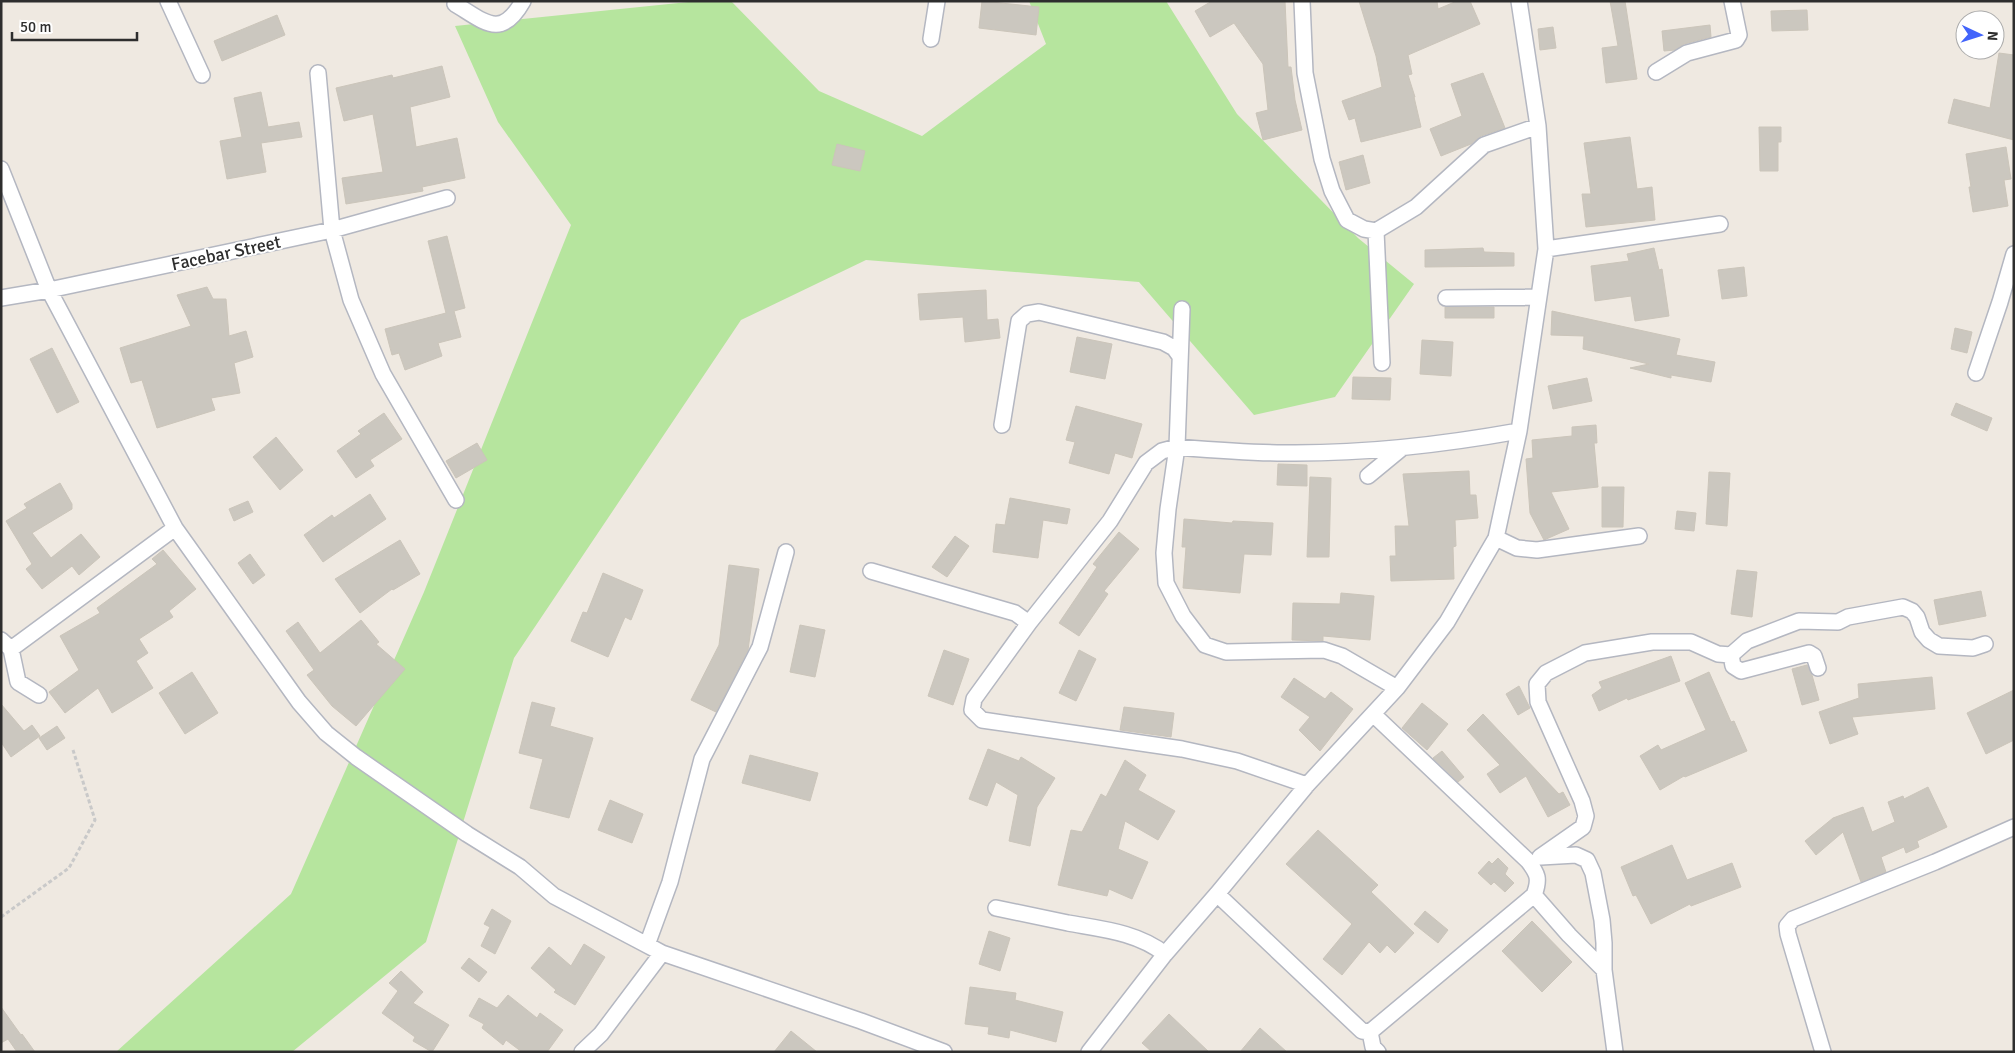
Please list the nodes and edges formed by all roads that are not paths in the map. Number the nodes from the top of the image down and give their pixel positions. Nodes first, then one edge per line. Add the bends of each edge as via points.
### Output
1 (168, 1) edge
2 (522, 1) edge
3 (937, 1) edge
4 (1302, 1) edge
5 (1519, 1) edge
6 (1732, 1) edge
7 (455, 4) dead end
8 (931, 39) dead end
9 (1656, 72) dead end
10 (318, 73) dead end
11 (202, 75) dead end
12 (1538, 126) junction
13 (1, 169) edge
14 (447, 198) dead end
15 (1720, 224) dead end
16 (332, 230) junction
17 (1376, 231) junction
18 (1546, 250) junction
19 (2014, 254) edge
20 (49, 290) junction
21 (1538, 297) junction
22 (1, 298) edge
23 (1446, 298) dead end
24 (1182, 309) dead end
25 (1179, 354) junction
26 (1382, 364) dead end
27 (1976, 373) dead end
28 (1002, 425) dead end
29 (1519, 431) junction
30 (1177, 447) junction
31 (1402, 448) junction
32 (1368, 476) dead end
33 (456, 500) dead end
34 (175, 528) junction
35 (1639, 536) dead end
36 (1496, 538) junction
37 (786, 552) dead end
38 (871, 571) dead end
39 (1029, 623) junction
40 (6, 644) edge
41 (1985, 644) dead end
42 (1730, 655) junction
43 (1818, 668) dead end
44 (1396, 688) junction
45 (39, 695) dead end
46 (1373, 714) junction
47 (1308, 785) junction
48 (2014, 827) edge
49 (1534, 859) junction
50 (1217, 894) junction
51 (1534, 895) junction
52 (996, 908) dead end
53 (647, 946) junction
54 (662, 953) junction
55 (1165, 954) junction
56 (1604, 970) junction
57 (1370, 1032) junction
58 (582, 1052) edge
59 (944, 1052) edge
60 (1089, 1052) edge
61 (1378, 1052) edge
62 (1615, 1052) edge
63 (1823, 1052) edge

1 - 11 street
2 - 7 street via 514,16 504,24 489,24
3 - 8 street
4 - 17 street via 1305,73 1329,183 1347,220
5 - 12 street
6 - 9 street via 1739,35 1736,40 1686,53
10 - 16 street
12 - 17 street via 1484,145 1416,207
12 - 18 street
13 - 20 street
14 - 16 street, Facebar Street
15 - 18 street
16 - 20 street, Facebar Street
16 - 33 street via 351,300 383,374
17 - 26 street
18 - 21 street
19 - 27 street
20 - 22 street, Facebar Street
20 - 34 street
21 - 23 street
21 - 29 street
24 - 25 street
25 - 28 street via 1163,342 1039,312 1027,314 1019,322
25 - 30 street
29 - 31 street
29 - 36 street
30 - 31 street via 1284,453
30 - 39 street via 1162,451 1146,463 1110,521
30 - 44 street via 1164,554 1166,583 1183,616 1205,645 1226,652 1324,650 1342,656
31 - 32 street
34 - 40 street
34 - 53 street via 299,702 326,733 356,757 520,867 554,896
35 - 36 street via 1537,550 1517,548
36 - 44 street via 1447,622
37 - 53 street via 760,646 702,759 670,882
38 - 39 street via 1015,613
39 - 47 street via 974,699 972,710 982,720 1182,749 1237,761
40 - 45 street via 18,682
41 - 42 street via 1973,648 1940,646 1929,640 1922,632 1917,617 1903,606 1838,622 1799,621 1747,641
42 - 43 street via 1733,666 1741,671 1809,653 1814,656
42 - 49 street via 1718,654 1691,642 1652,642 1585,653 1546,673 1537,684 1538,702 1586,816 1583,827
44 - 46 street
46 - 47 street
46 - 49 street
47 - 50 street
48 - 63 street via 1793,919 1787,926
49 - 51 street via 1538,884
49 - 56 street via 1576,854 1587,860 1593,873 1602,920
50 - 55 street
50 - 57 street via 1362,1032
51 - 56 street
51 - 57 street
52 - 55 street via 1106,930 1153,945
53 - 54 street
54 - 58 street via 601,1034
54 - 59 street
55 - 60 street
56 - 62 street
57 - 61 street via 1373,1047

